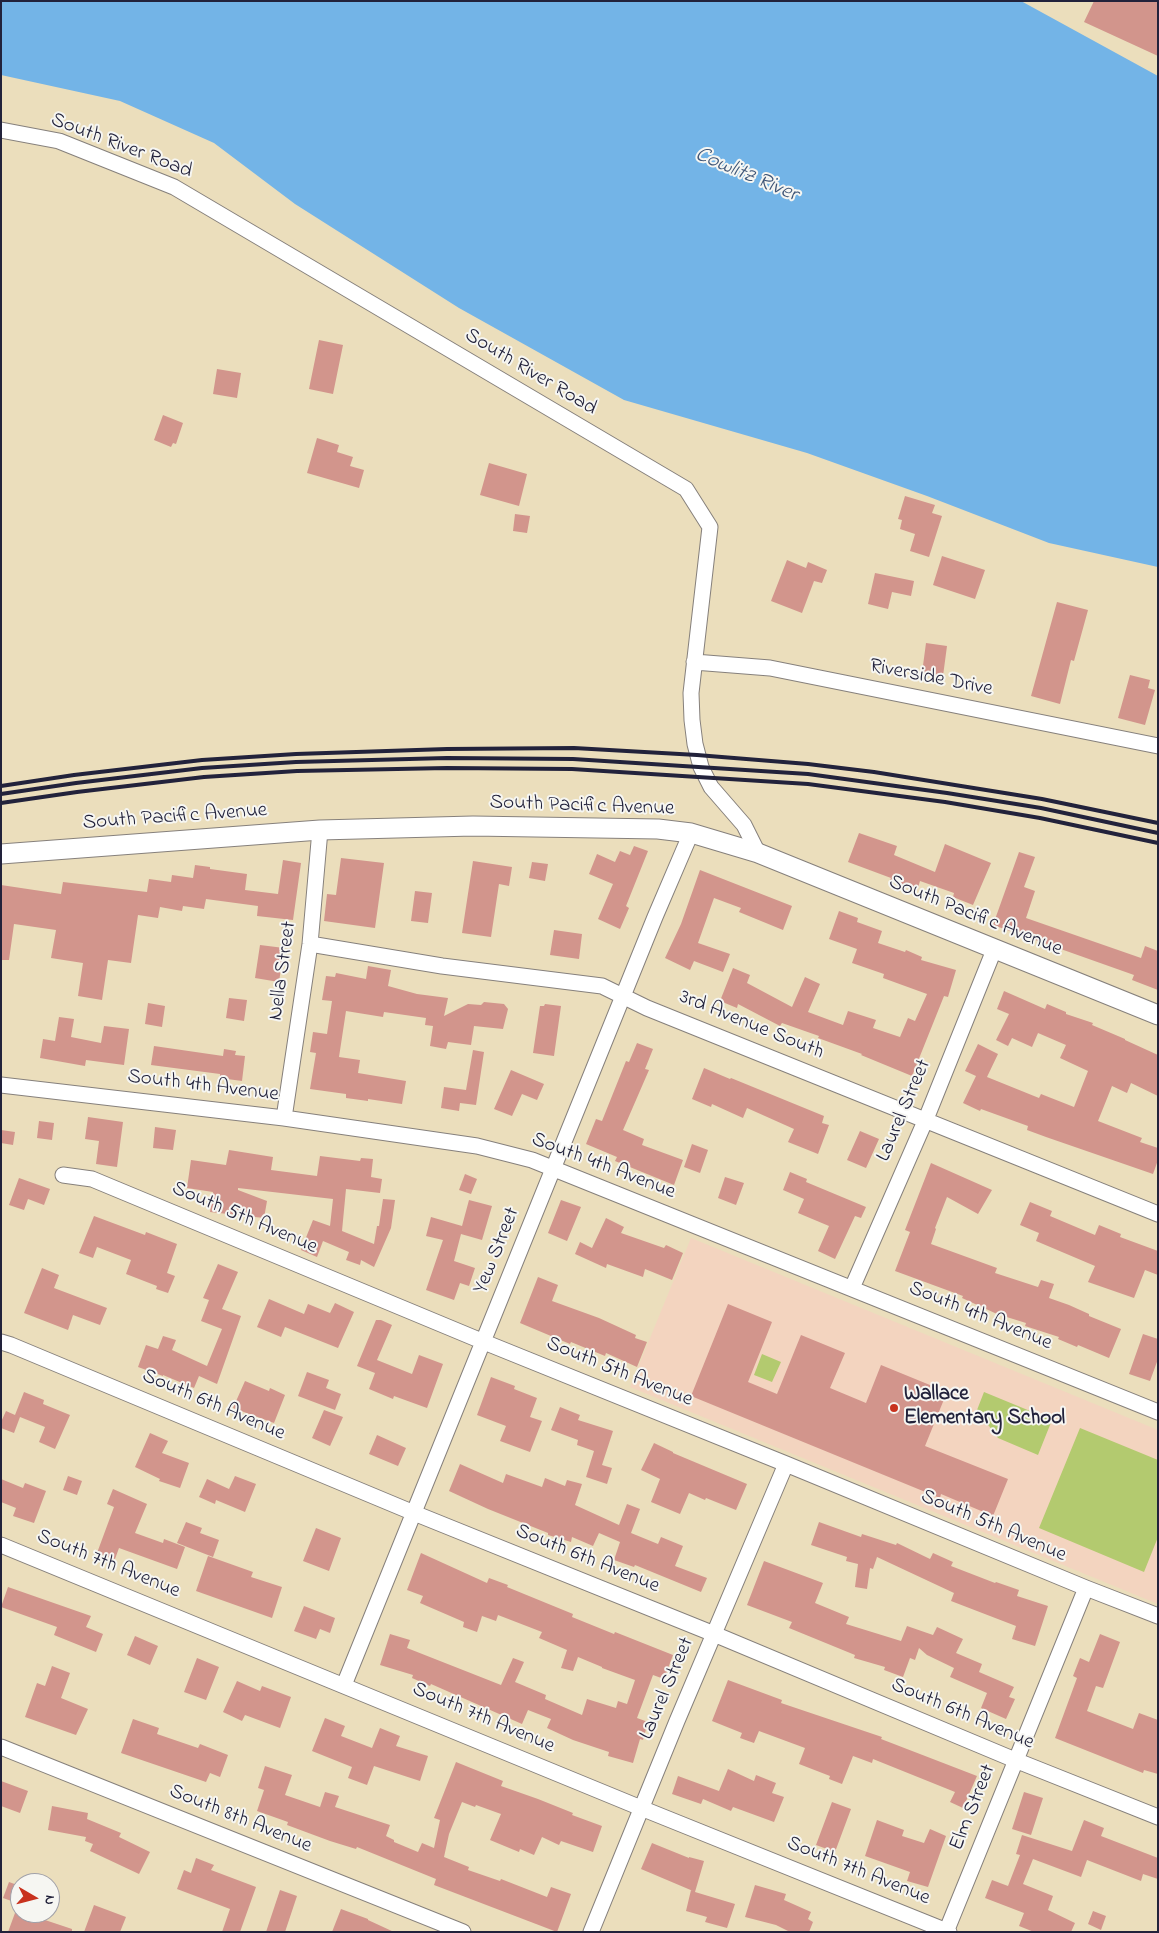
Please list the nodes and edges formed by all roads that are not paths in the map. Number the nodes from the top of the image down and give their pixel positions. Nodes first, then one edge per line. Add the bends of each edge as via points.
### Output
1 (1, 130) edge
2 (694, 662) junction
3 (1158, 746) edge
4 (320, 830) junction
5 (692, 833) junction
6 (758, 853) junction
7 (1, 854) edge
8 (310, 944) junction
9 (994, 950) junction
10 (624, 996) junction
11 (1158, 1015) edge
12 (1, 1085) edge
13 (284, 1118) junction
14 (926, 1119) junction
15 (553, 1169) junction
16 (62, 1175) dead end
17 (1158, 1214) edge
18 (852, 1288) junction
19 (1, 1342) edge
20 (484, 1342) junction
21 (1157, 1410) edge
22 (786, 1464) junction
23 (414, 1514) junction
24 (1, 1545) edge
25 (1086, 1588) junction
26 (1158, 1616) edge
27 (714, 1634) junction
28 (344, 1685) junction
29 (1, 1747) edge
30 (1015, 1760) junction
31 (641, 1808) junction
32 (1158, 1817) edge
33 (947, 1931) edge
34 (463, 1932) edge
35 (591, 1932) edge

1 - 2 street, South River Road via 59,141 174,187 686,490 710,527
2 - 3 street, Riverside Drive via 770,668
2 - 6 street, South River Road via 692,720 701,767 711,787 744,825
4 - 5 street, South Pacific Avenue via 473,826 658,829
4 - 7 street, South Pacific Avenue
4 - 8 street, Nella Street
5 - 6 street, South Pacific Avenue
5 - 10 street, Yew Street
6 - 9 street, South Pacific Avenue
8 - 10 street, 3rd Avenue South via 442,966 602,986
8 - 13 street, Nella Street
9 - 11 street, South Pacific Avenue
9 - 14 street, Laurel Street
10 - 14 street, 3rd Avenue South
10 - 15 street, Yew Street
12 - 13 street, South 4th Avenue
13 - 15 street, South 4th Avenue via 477,1146 532,1160
14 - 17 street, 3rd Avenue South
14 - 18 street, Laurel Street
15 - 18 street, South 4th Avenue
15 - 20 street, Yew Street
16 - 20 street, South 5th Avenue via 92,1179
18 - 21 street, South 4th Avenue
19 - 23 street, South 6th Avenue
20 - 22 street, South 5th Avenue
20 - 23 street, Yew Street
22 - 25 street, South 5th Avenue
22 - 27 street, Laurel Street
23 - 27 street, South 6th Avenue
23 - 28 street, Yew Street
24 - 28 street, South 7th Avenue
25 - 26 street, South 5th Avenue
25 - 30 street, Elm Street
27 - 30 street, South 6th Avenue
27 - 31 street, Laurel Street
28 - 31 street, South 7th Avenue
29 - 34 street, South 8th Avenue
30 - 32 street, South 6th Avenue
30 - 33 street, Elm Street
31 - 33 street, South 7th Avenue
31 - 35 street, Laurel Street

